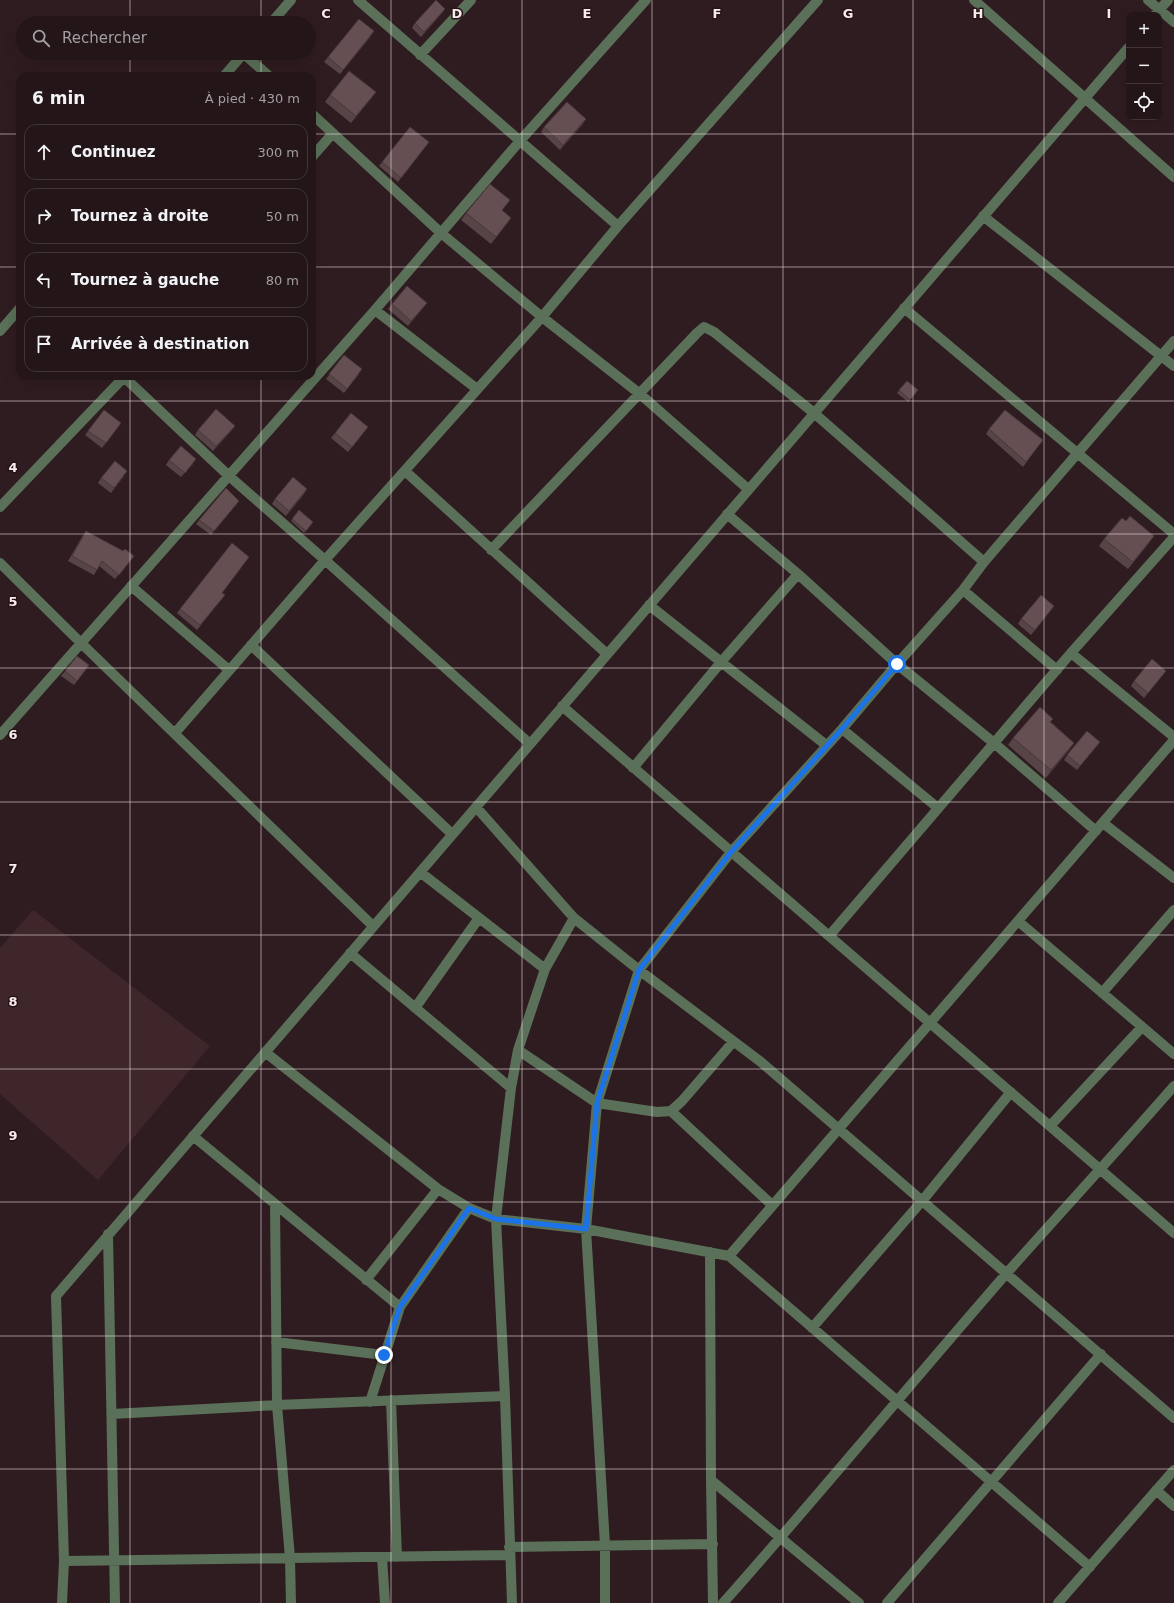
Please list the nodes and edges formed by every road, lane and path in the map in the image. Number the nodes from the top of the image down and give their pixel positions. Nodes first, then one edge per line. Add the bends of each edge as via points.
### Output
1 (291, 0) edge
2 (358, 0) edge
3 (471, 0) edge
4 (646, 0) edge
5 (818, 0) edge
6 (1148, 0) edge
7 (1168, 0) edge
8 (978, 1) edge
9 (1158, 12) edge
10 (1162, 14) edge
11 (276, 16) edge
12 (1174, 22) edge
13 (1128, 48) edge
14 (420, 55) junction
15 (238, 60) edge
16 (252, 60) edge
17 (227, 72) edge
18 (265, 72) edge
19 (1085, 99) junction
20 (316, 118) edge
21 (333, 133) junction
22 (519, 142) junction
23 (316, 152) edge
24 (1174, 177) edge
25 (983, 216) junction
26 (618, 226) junction
27 (441, 232) junction
28 (904, 308) junction
29 (375, 310) junction
30 (16, 313) edge
31 (542, 317) junction
32 (0, 331) edge
33 (1174, 342) edge
34 (1161, 356) junction
35 (1174, 366) edge
36 (316, 377) edge
37 (121, 380) edge
38 (127, 380) edge
39 (313, 380) edge
40 (477, 389) junction
41 (640, 394) junction
42 (814, 413) junction
43 (1078, 454) junction
44 (405, 471) junction
45 (229, 476) junction
46 (748, 489) junction
47 (0, 506) edge
48 (727, 514) junction
49 (1174, 534) edge
50 (1174, 538) edge
51 (492, 550) junction
52 (325, 560) junction
53 (984, 562) junction
54 (0, 563) edge
55 (798, 574) junction
56 (131, 586) junction
57 (963, 590) junction
58 (649, 605) junction
59 (81, 643) junction
60 (251, 645) junction
61 (1071, 653) junction
62 (607, 654) junction
63 (722, 661) junction
64 (897, 664) junction
65 (229, 670) junction
66 (1057, 670) junction
67 (562, 706) junction
68 (842, 729) junction
69 (175, 733) junction
70 (0, 735) edge
71 (1174, 739) edge
72 (994, 743) junction
73 (530, 744) junction
74 (826, 745) junction
75 (633, 768) junction
76 (476, 806) junction
77 (938, 808) junction
78 (1099, 827) junction
79 (452, 834) junction
80 (731, 852) junction
81 (420, 872) junction
82 (1174, 878) edge
83 (1174, 910) edge
84 (479, 918) junction
85 (574, 918) junction
86 (1018, 921) junction
87 (373, 926) junction
88 (829, 936) junction
89 (350, 953) junction
90 (545, 969) junction
91 (639, 970) junction
92 (1102, 993) junction
93 (415, 1008) junction
94 (930, 1023) junction
95 (1142, 1027) junction
96 (733, 1042) junction
97 (518, 1050) junction
98 (265, 1052) junction
99 (1174, 1054) edge
100 (1174, 1086) edge
101 (512, 1088) junction
102 (1011, 1092) junction
103 (597, 1103) junction
104 (671, 1111) junction
105 (1050, 1126) junction
106 (839, 1128) junction
107 (192, 1136) junction
108 (1101, 1169) junction
109 (438, 1189) junction
110 (922, 1201) junction
111 (275, 1204) junction
112 (772, 1205) junction
113 (469, 1208) junction
114 (496, 1219) junction
115 (586, 1229) junction
116 (1174, 1233) edge
117 (108, 1234) junction
118 (710, 1252) junction
119 (729, 1256) junction
120 (1007, 1273) junction
121 (366, 1280) junction
122 (400, 1307) junction
123 (812, 1328) junction
124 (276, 1342) junction
125 (1101, 1354) junction
126 (384, 1355) junction
127 (505, 1396) junction
128 (391, 1400) junction
129 (897, 1400) junction
130 (370, 1402) junction
131 (277, 1405) junction
132 (112, 1414) junction
133 (1174, 1418) edge
134 (1174, 1470) edge
135 (711, 1480) junction
136 (991, 1481) junction
137 (1156, 1490) junction
138 (1174, 1506) edge
139 (780, 1539) junction
140 (713, 1544) junction
141 (605, 1545) junction
142 (510, 1551) junction
143 (382, 1557) junction
144 (396, 1557) junction
145 (290, 1558) junction
146 (64, 1561) junction
147 (114, 1561) junction
148 (1090, 1567) junction
149 (62, 1603) edge
150 (115, 1603) edge
151 (291, 1603) edge
152 (385, 1603) edge
153 (512, 1603) edge
154 (605, 1603) edge
155 (713, 1603) edge
156 (723, 1603) edge
157 (858, 1603) edge
158 (887, 1603) edge
159 (1058, 1603) edge

1 - 11 street
2 - 14 street
3 - 14 street
4 - 22 street
5 - 26 street
6 - 9 street
7 - 9 street
8 - 19 street
10 - 12 street
13 - 19 street
14 - 22 street
15 - 17 street
16 - 18 street
19 - 24 street
19 - 25 street
20 - 21 street
21 - 23 street
21 - 27 street
22 - 26 street
22 - 27 street
25 - 28 street
25 - 34 street
26 - 31 street
27 - 29 street
27 - 31 street
28 - 42 street
28 - 43 street
29 - 36 street
29 - 40 street
30 - 32 street
31 - 40 street
31 - 41 street
33 - 34 street
34 - 35 street
34 - 43 street
37 - 47 street
38 - 45 street
39 - 45 street
40 - 44 street
41 - 42 street via 704,327 714,332
41 - 46 street
41 - 51 street
42 - 46 street
42 - 53 street
43 - 49 street
43 - 53 street
44 - 51 street
44 - 52 street
45 - 52 street
45 - 56 street
46 - 48 street
48 - 55 street
48 - 58 street
50 - 61 street
51 - 62 street
52 - 60 street
52 - 73 street
53 - 57 street
54 - 59 street
55 - 63 street
55 - 64 street
56 - 59 street
56 - 65 street
57 - 64 street
57 - 66 street
58 - 62 street
58 - 63 street
59 - 69 street
59 - 70 street
60 - 65 street
60 - 79 street
61 - 66 street
61 - 71 street
62 - 67 street
63 - 74 street
63 - 75 street
64 - 68 street
64 - 72 street
65 - 69 street
66 - 72 street
67 - 73 street
67 - 75 street
68 - 74 street
68 - 77 street
69 - 87 street
71 - 78 street
72 - 77 street
72 - 78 street
73 - 76 street
74 - 80 street
75 - 80 street
76 - 79 street
76 - 85 street
77 - 88 street
78 - 82 street
78 - 86 street
79 - 81 street
80 - 88 street
80 - 91 street
81 - 84 street
81 - 87 street
83 - 92 street
84 - 90 street
84 - 93 street
85 - 90 street
85 - 91 street
86 - 92 street
86 - 94 street
87 - 89 street
88 - 94 street
89 - 93 street
89 - 98 street
90 - 97 street
91 - 96 street
91 - 103 street
92 - 95 street
93 - 101 street
94 - 102 street
94 - 106 street
95 - 99 street
95 - 105 street
96 - 104 street
96 - 106 street via 761,1062
97 - 101 street
97 - 103 street
98 - 107 street
98 - 109 street
100 - 108 street
101 - 114 street
102 - 105 street
102 - 110 street
103 - 104 street via 657,1112
103 - 115 street
104 - 112 street
105 - 108 street
106 - 110 street
106 - 112 street
107 - 111 street
107 - 117 street
108 - 116 street
108 - 120 street
109 - 113 street
109 - 121 street
110 - 120 street
110 - 123 street
111 - 121 street
111 - 124 street
112 - 119 street
113 - 114 street
113 - 122 street
114 - 115 street
114 - 127 street
115 - 118 street
115 - 141 street
117 - 132 street
117 - 146 street via 56,1296
118 - 119 street
118 - 135 street
119 - 123 street
120 - 125 street
120 - 129 street
121 - 122 street
122 - 126 street
123 - 129 street
124 - 126 street
124 - 131 street
125 - 133 street
125 - 136 street
126 - 130 street
127 - 128 street
127 - 142 street
128 - 130 street
128 - 144 street
129 - 136 street
129 - 139 street
130 - 131 street
131 - 132 street
131 - 145 street
132 - 147 street
134 - 137 street
135 - 139 street
135 - 140 street
136 - 148 street
136 - 158 street
137 - 138 street
137 - 148 street
139 - 156 street
139 - 157 street
140 - 141 street
140 - 155 street
141 - 142 street
141 - 154 street
142 - 144 street
142 - 153 street
143 - 144 street
143 - 145 street
143 - 152 street
145 - 147 street
145 - 151 street
146 - 147 street
146 - 149 street
147 - 150 street
148 - 159 street

